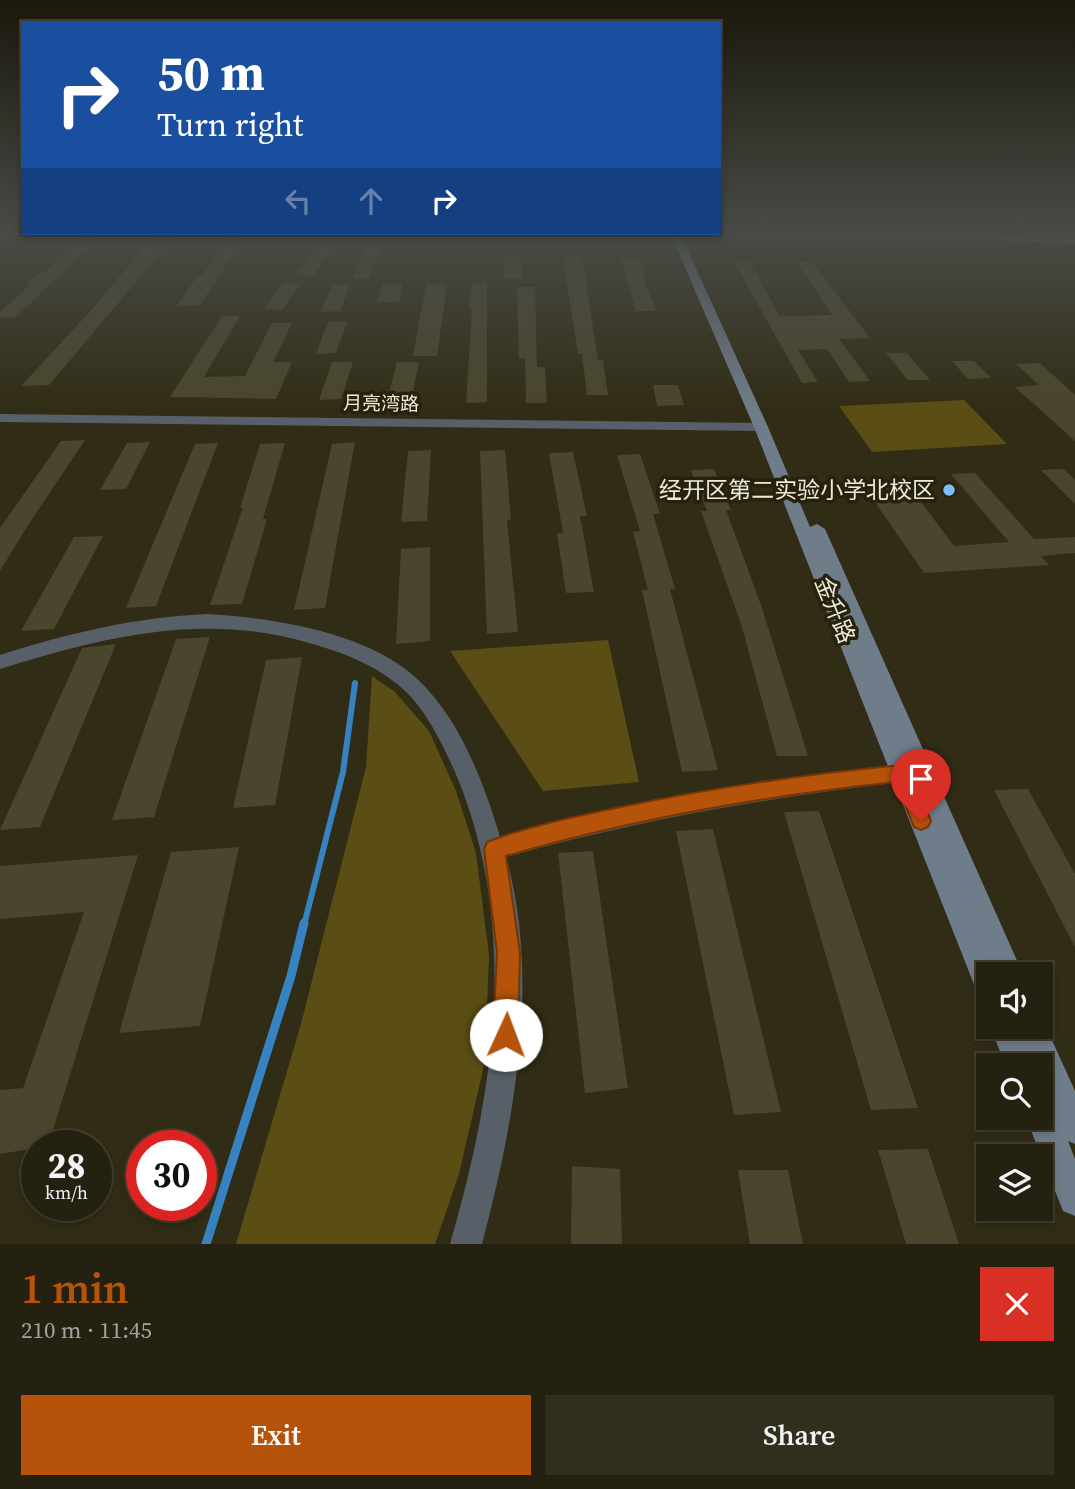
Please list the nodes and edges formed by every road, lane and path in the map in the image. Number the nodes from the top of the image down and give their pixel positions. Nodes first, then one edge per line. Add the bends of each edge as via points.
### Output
1 (704, 293) edge
2 (708, 293) edge
3 (0, 418) edge
4 (761, 427) junction
5 (0, 662) edge
6 (902, 773) junction
7 (495, 849) junction
8 (979, 962) edge
9 (1003, 962) edge
10 (1036, 1039) edge
11 (1075, 1129) edge
12 (1047, 1130) edge
13 (1075, 1199) edge
14 (466, 1244) edge

1 - 4 main road, 金升路
2 - 9 main road, 金升路 via 773,427
3 - 4 street, 月亮湾路
4 - 6 main road, 金升路
5 - 7 street via 113,629 171,620 228,621 301,631 359,653 407,681 441,724 473,783
6 - 7 street via 797,784 652,810
6 - 8 main road, 金升路
7 - 14 street via 509,952 505,1063 485,1184
10 - 11 main road
12 - 13 main road

